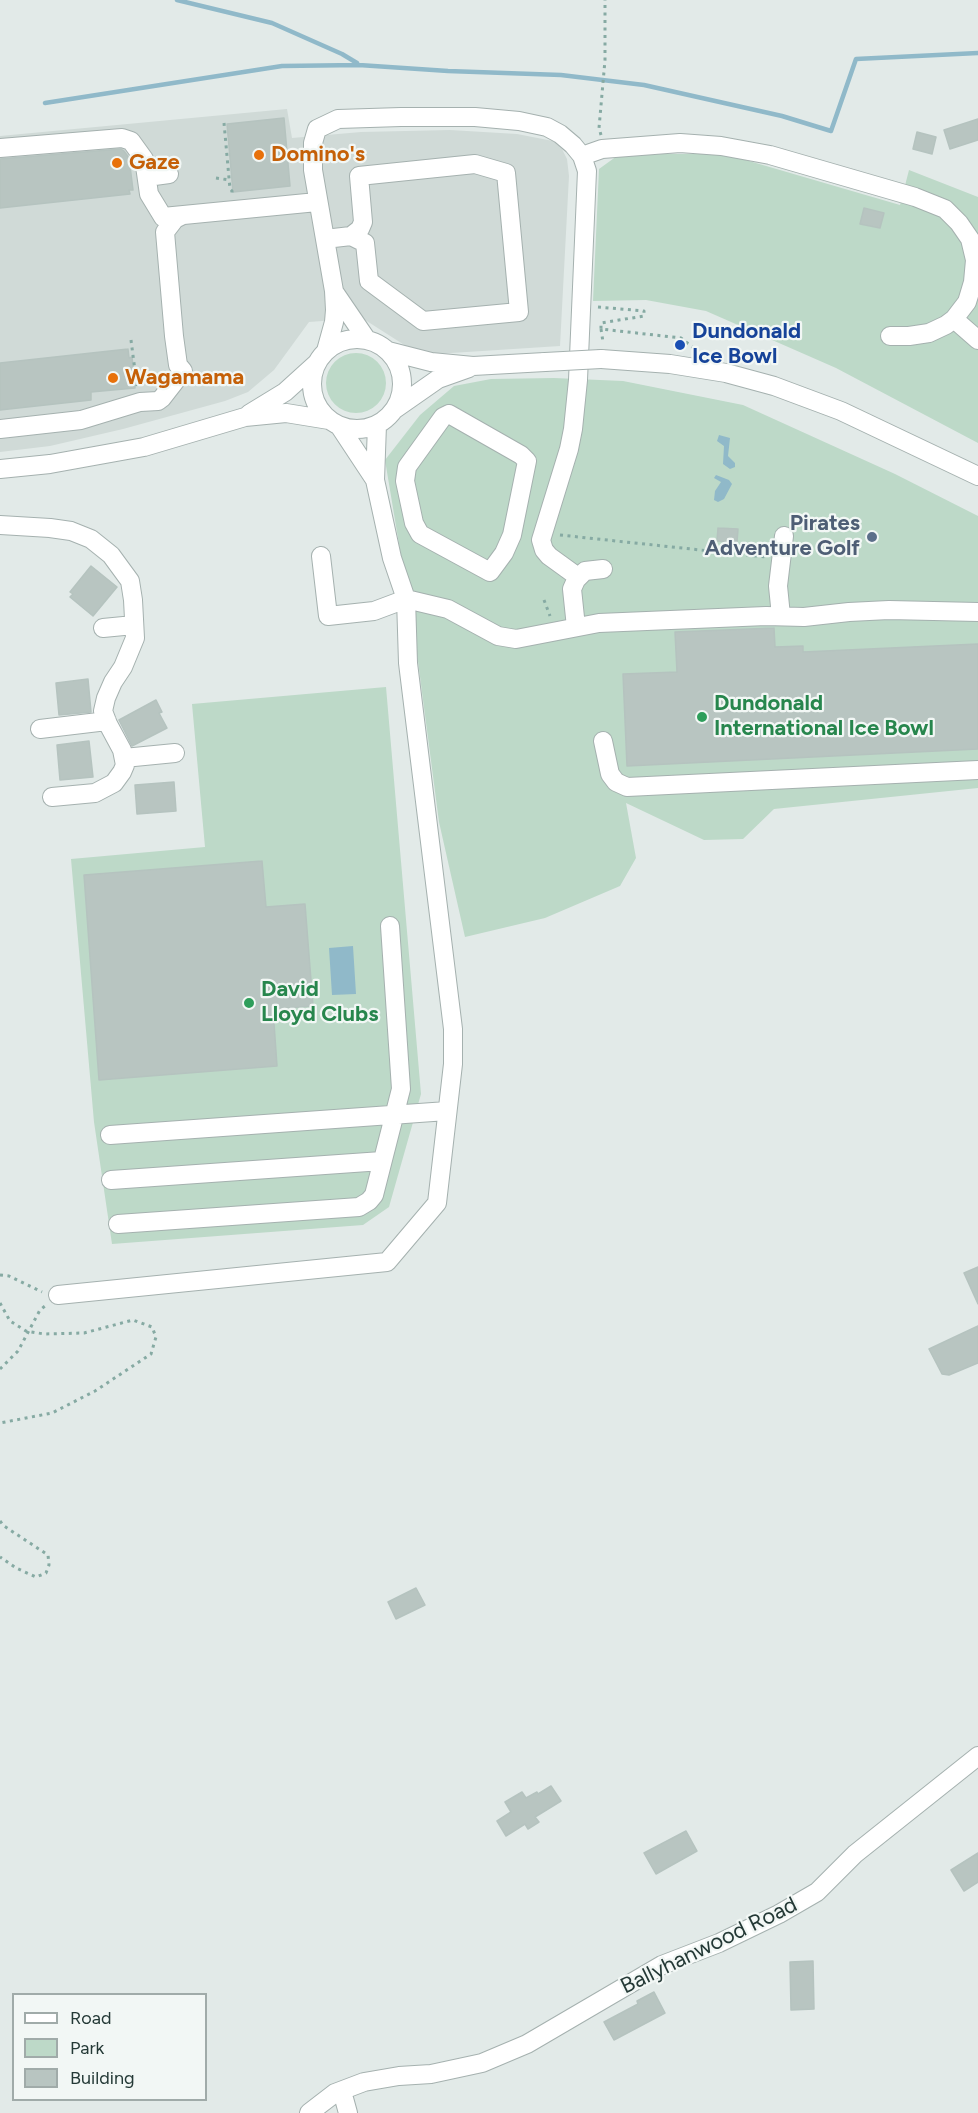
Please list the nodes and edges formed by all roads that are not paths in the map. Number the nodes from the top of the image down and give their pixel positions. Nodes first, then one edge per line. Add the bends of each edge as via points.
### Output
1 (0, 148) edge
2 (582, 156) junction
3 (169, 174) dead end
4 (147, 177) junction
5 (317, 202) junction
6 (181, 216) junction
7 (360, 234) junction
8 (325, 239) junction
9 (334, 291) junction
10 (954, 319) junction
11 (890, 336) dead end
12 (367, 340) junction
13 (978, 340) edge
14 (388, 351) junction
15 (322, 357) junction
16 (473, 366) junction
17 (395, 409) junction
18 (245, 417) junction
19 (335, 423) junction
20 (377, 425) junction
21 (0, 429) edge
22 (0, 469) edge
23 (978, 476) edge
24 (375, 480) junction
25 (545, 524) junction
26 (0, 525) edge
27 (514, 526) junction
28 (784, 536) dead end
29 (321, 556) dead end
30 (603, 569) dead end
31 (578, 577) junction
32 (406, 599) junction
33 (978, 612) edge
34 (781, 616) junction
35 (134, 625) junction
36 (576, 627) junction
37 (103, 628) dead end
38 (107, 721) junction
39 (40, 729) dead end
40 (603, 741) dead end
41 (175, 753) dead end
42 (124, 758) junction
43 (978, 770) edge
44 (52, 797) dead end
45 (390, 926) dead end
46 (447, 1111) junction
47 (393, 1114) junction
48 (110, 1135) dead end
49 (382, 1161) junction
50 (111, 1180) dead end
51 (118, 1224) dead end
52 (58, 1295) road end
53 (978, 1756) edge
54 (342, 2091) junction
55 (309, 2113) edge
56 (348, 2113) edge

1 - 4 street via 122,138 138,148
2 - 5 street via 548,127 519,121 465,117 338,119 317,129 313,170
2 - 10 street via 602,149 680,143 721,146 770,155 945,209 970,239 975,260 967,302
2 - 25 street via 587,171 590,307 569,449
3 - 4 street
4 - 6 street via 149,194 163,217
5 - 6 street
5 - 8 street
6 - 21 street via 165,232 174,336 178,365 183,371 162,399 81,420
7 - 7 street via 359,176 475,164 506,173 519,312 423,321 369,281
7 - 8 street
8 - 9 street
9 - 12 street
9 - 15 street via 334,322
10 - 11 street via 929,333
10 - 13 street
12 - 14 street
12 - 15 street via 336,344
14 - 16 street via 431,362
14 - 17 street via 402,377 401,397
15 - 18 street via 285,392
15 - 19 street via 313,375 313,396
16 - 17 street via 438,379
16 - 23 street, bridge via 601,359 726,373 841,411
17 - 20 street
18 - 19 street via 286,413
18 - 22 street via 144,447
19 - 20 street via 362,430
19 - 24 street
20 - 24 street
24 - 32 street via 392,558
25 - 27 street
25 - 31 street via 541,540 544,550
26 - 35 street via 71,531 91,539 111,555 130,581
27 - 27 street via 504,553 490,572 420,534 405,482 407,467 443,417 449,414 527,461
28 - 34 street via 778,586
29 - 32 street via 328,616 374,611
30 - 31 street via 585,571
31 - 36 street via 572,589
32 - 36 street via 447,609 498,636 516,639
32 - 46 street via 408,663 453,1029
33 - 34 street via 889,610
34 - 36 street
35 - 37 street
35 - 38 street via 130,652 106,698 103,711
38 - 39 street
38 - 42 street
40 - 43 street via 610,774 627,787
41 - 42 street
42 - 44 street via 122,772 114,783 95,793
45 - 47 street via 401,1089
46 - 47 street
46 - 52 street via 436,1203 387,1262
47 - 48 street
47 - 49 street
49 - 50 street
49 - 51 street via 374,1194 359,1207
53 - 54 street, Ballyhanwood Road via 855,1854 817,1892 779,1914 662,1965 527,2044 482,2063 364,2082
54 - 55 street, Ballyhanwood Road
54 - 56 street

